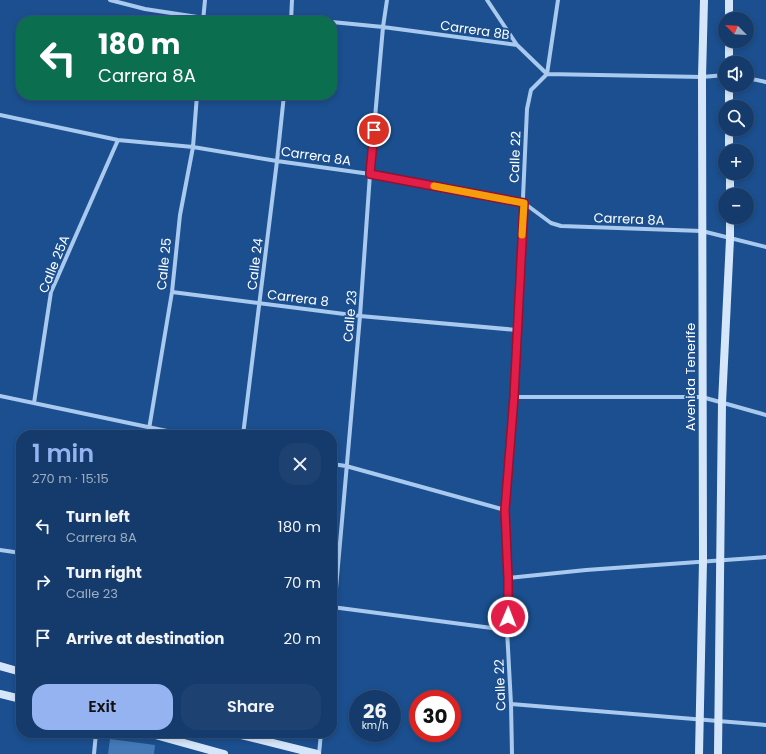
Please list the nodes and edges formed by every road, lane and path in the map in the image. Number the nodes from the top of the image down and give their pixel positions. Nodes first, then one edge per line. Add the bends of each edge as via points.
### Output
1 (110, 0) edge
2 (205, 0) edge
3 (292, 0) edge
4 (387, 0) edge
5 (487, 0) edge
6 (558, 0) edge
7 (704, 0) edge
8 (729, 0) edge
9 (729, 12) edge
10 (186, 16) edge
11 (203, 16) edge
12 (291, 16) edge
13 (337, 22) edge
14 (383, 27) junction
15 (517, 46) junction
16 (547, 74) junction
17 (718, 76) edge
18 (702, 77) junction
19 (754, 79) edge
20 (766, 82) edge
21 (197, 100) edge
22 (283, 100) edge
23 (0, 115) edge
24 (118, 140) junction
25 (193, 147) junction
26 (277, 161) junction
27 (370, 174) junction
28 (524, 203) junction
29 (730, 224) edge
30 (702, 231) junction
31 (730, 239) junction
32 (766, 247) edge
33 (172, 292) junction
34 (260, 303) junction
35 (360, 316) junction
36 (517, 330) junction
37 (0, 396) edge
38 (514, 397) junction
39 (702, 397) junction
40 (722, 403) junction
41 (34, 404) junction
42 (766, 415) edge
43 (149, 426) junction
44 (149, 430) edge
45 (165, 430) edge
46 (244, 430) edge
47 (337, 465) edge
48 (346, 466) junction
49 (505, 510) junction
50 (0, 550) edge
51 (16, 552) edge
52 (766, 557) edge
53 (721, 560) junction
54 (702, 561) junction
55 (337, 572) edge
56 (508, 578) junction
57 (337, 607) edge
58 (508, 630) junction
59 (0, 666) edge
60 (16, 671) edge
61 (0, 694) edge
62 (16, 698) edge
63 (511, 704) junction
64 (700, 720) junction
65 (718, 721) junction
66 (766, 725) edge
67 (96, 738) edge
68 (164, 738) edge
69 (253, 738) edge
70 (320, 738) edge
71 (205, 751) edge
72 (94, 754) edge
73 (224, 754) edge
74 (318, 754) edge
75 (512, 754) edge
76 (699, 754) edge
77 (718, 754) edge

1 - 10 street
2 - 11 street
3 - 12 street
4 - 14 street, Calle 23
5 - 15 street
6 - 16 street
7 - 18 main road, Avenida Tenerife
8 - 9 main road
13 - 14 street, Carrera 8B
14 - 15 street, Carrera 8B
14 - 27 street, Calle 23
15 - 16 street, Carrera 8B
16 - 18 street
16 - 28 street, Calle 22 via 531,90
17 - 18 street
18 - 30 main road, Avenida Tenerife
19 - 20 street
21 - 25 street, Calle 25
22 - 26 street, Calle 24
23 - 24 street, Carrera 8A
24 - 25 street, Carrera 8A
24 - 41 street, Calle 25A via 51,292
25 - 26 street, Carrera 8A
25 - 33 street, Calle 25 via 180,215
26 - 27 street, Carrera 8A
26 - 34 street, Calle 24
27 - 28 street, Carrera 8A
27 - 35 street, Calle 23
28 - 30 street, Carrera 8A via 551,223 561,226
28 - 36 street, Calle 22
29 - 31 main road
30 - 31 street, Carrera 8A
30 - 39 main road, Avenida Tenerife
31 - 32 street, Carrera 8A
31 - 40 main road
33 - 34 street, Carrera 8
33 - 43 street, Calle 25
34 - 35 street, Carrera 8
34 - 46 street, Calle 24
35 - 36 street, Carrera 8
35 - 48 street, Calle 23
36 - 38 street, Calle 22
37 - 41 street
38 - 39 street
38 - 49 street, Calle 22
39 - 40 street
39 - 54 main road, Avenida Tenerife
40 - 42 street
40 - 53 main road
41 - 43 street
43 - 44 street, Calle 25
43 - 45 street
47 - 48 street
48 - 49 street
48 - 55 street, Calle 23
49 - 56 street, Calle 22
50 - 51 street
52 - 53 street
53 - 54 street
53 - 65 main road
54 - 56 street
54 - 64 main road, Avenida Tenerife
56 - 58 street, Calle 22
57 - 58 street
58 - 63 street, Calle 22
59 - 60 main road
61 - 62 main road
63 - 64 street
63 - 75 street, Calle 22
64 - 65 street
64 - 76 main road, Avenida Tenerife
65 - 66 street
65 - 77 main road
67 - 72 street
68 - 71 main road
69 - 74 main road
70 - 74 street
71 - 73 main road

